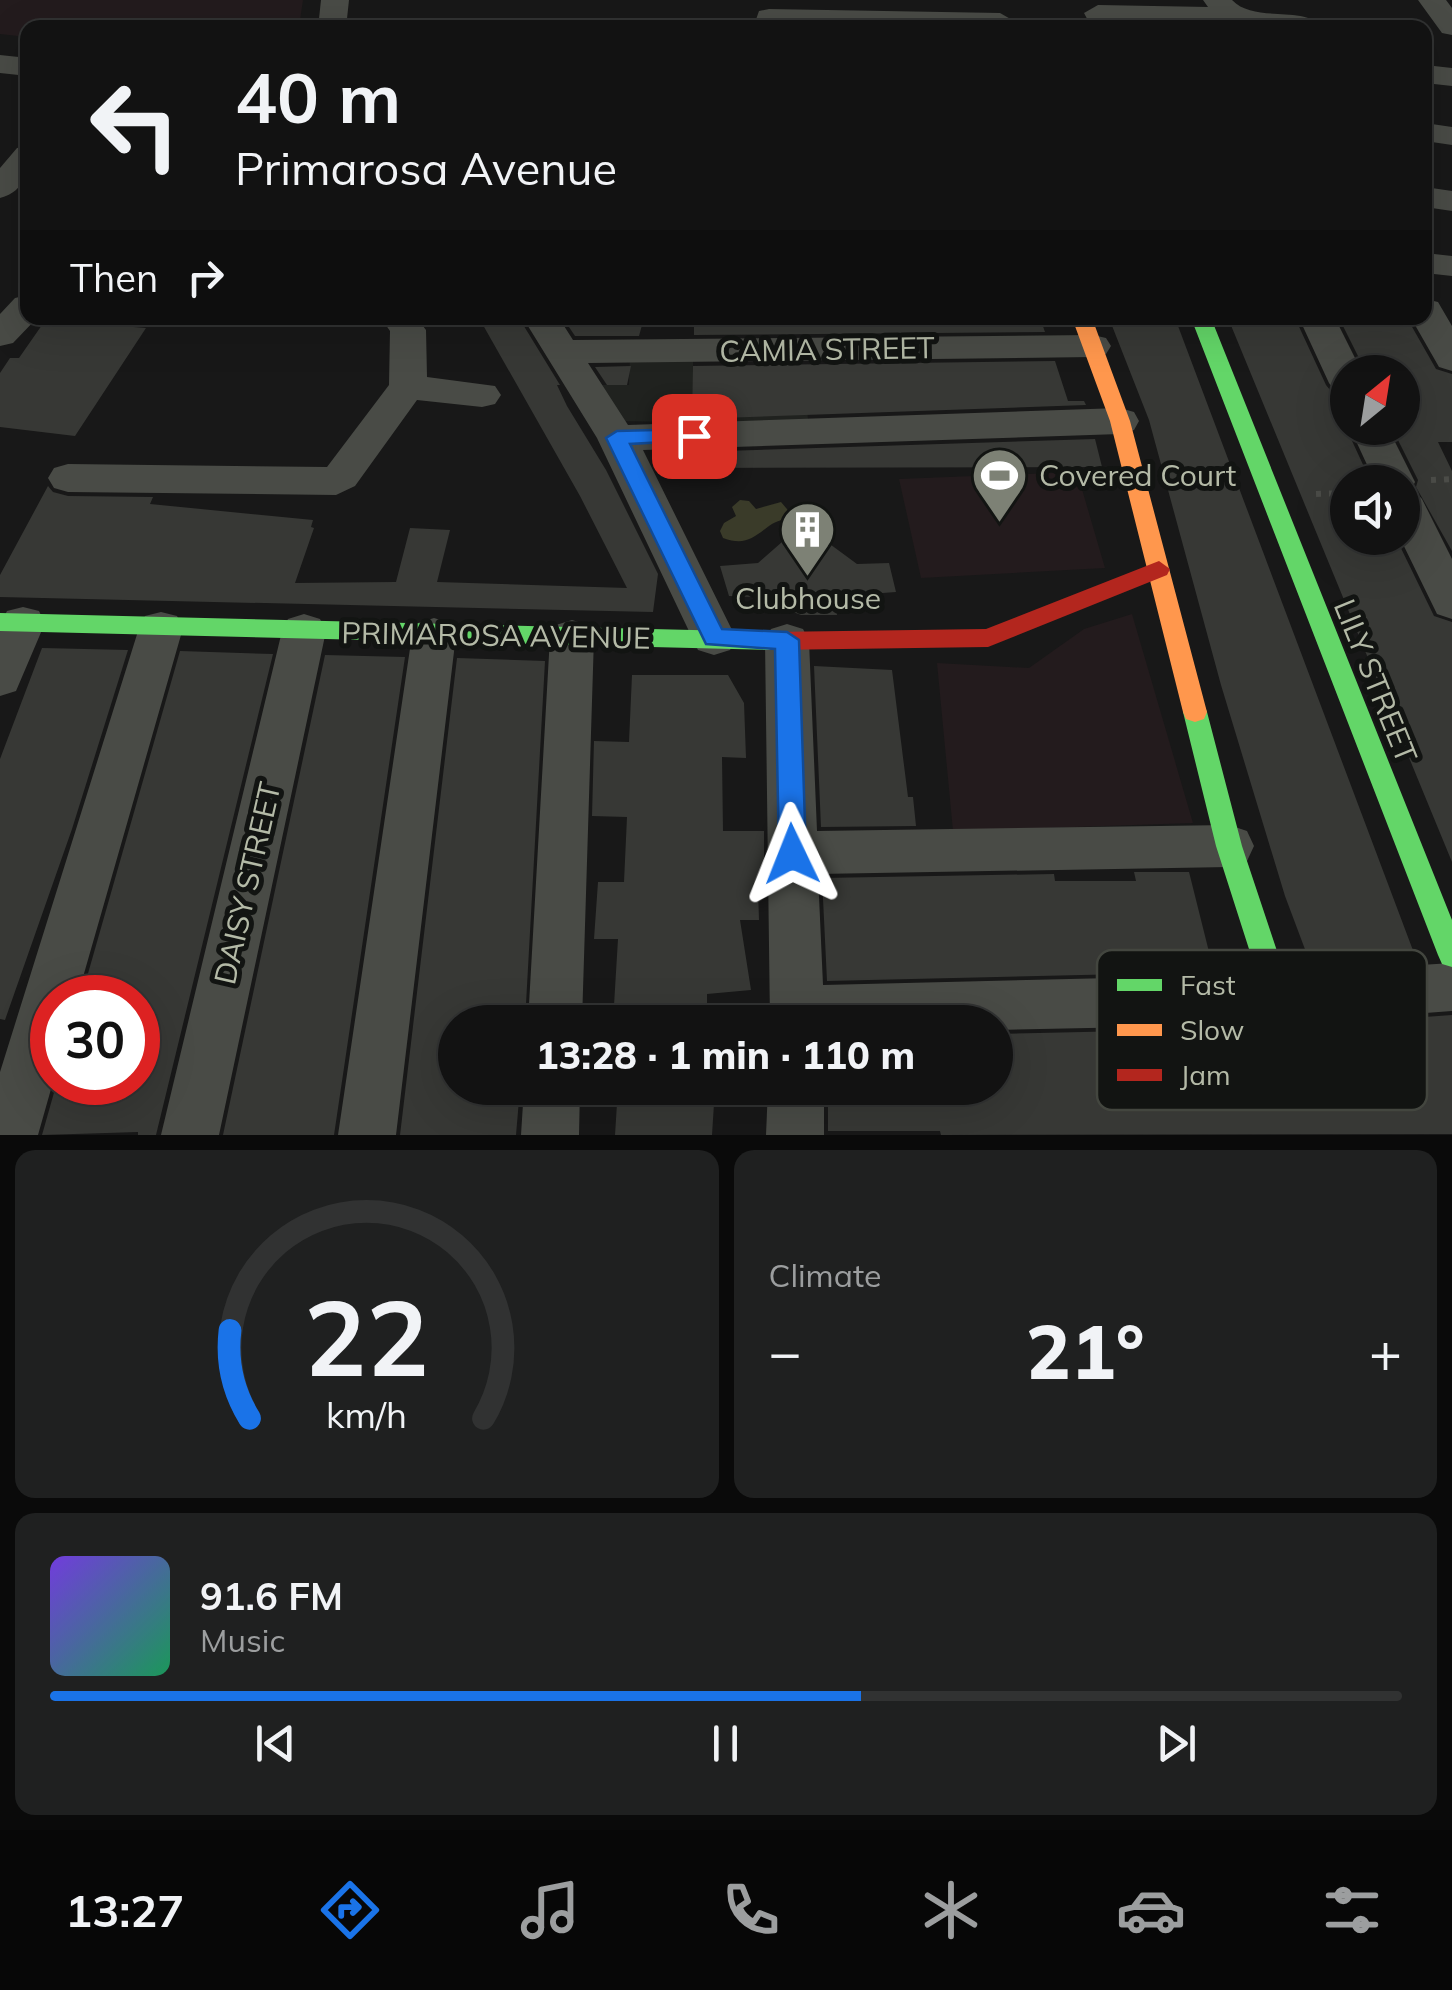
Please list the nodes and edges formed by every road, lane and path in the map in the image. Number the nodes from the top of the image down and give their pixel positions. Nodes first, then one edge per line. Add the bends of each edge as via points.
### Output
1 (1217, 0) edge
2 (1432, 0) edge
3 (999, 16) edge
4 (769, 20) edge
5 (1102, 20) edge
6 (1206, 20) edge
7 (1255, 20) edge
8 (1452, 28) edge
9 (20, 166) edge
10 (0, 192) edge
11 (20, 312) edge
12 (1432, 323) edge
13 (404, 325) edge
14 (545, 325) edge
15 (1204, 325) edge
16 (1320, 325) edge
17 (1087, 332) edge
18 (0, 335) edge
19 (562, 352) junction
20 (1335, 355) edge
21 (1452, 359) edge
22 (408, 386) junction
23 (482, 395) dead end
24 (1120, 421) junction
25 (617, 438) junction
26 (68, 478) dead end
27 (1420, 536) edge
28 (1158, 569) junction
29 (1452, 603) edge
30 (11, 623) edge
31 (162, 628) junction
32 (304, 631) junction
33 (434, 634) junction
34 (572, 637) junction
35 (714, 638) junction
36 (787, 640) junction
37 (0, 679) edge
38 (1228, 846) junction
39 (792, 854) junction
40 (1263, 950) edge
41 (1452, 955) edge
42 (1452, 987) edge
43 (1427, 989) edge
44 (556, 1005) edge
45 (797, 1005) edge
46 (1097, 1005) edge
47 (1013, 1008) edge
48 (551, 1105) edge
49 (796, 1105) edge
50 (10, 1135) edge
51 (190, 1135) edge
52 (368, 1135) edge
53 (550, 1135) edge
54 (795, 1135) edge

1 - 7 street via 1234,17
2 - 8 street
3 - 4 street
5 - 6 street via 1098,13 1203,14
9 - 10 street
11 - 18 street
12 - 21 street
13 - 22 street
14 - 19 street
15 - 41 street, LILY STREET
16 - 20 street
17 - 19 street, CAMIA STREET
17 - 24 street
19 - 25 street
22 - 23 street
22 - 26 street via 336,482
24 - 25 street
24 - 28 street
25 - 35 street
27 - 29 street
28 - 36 street, PRIMAROSA AVENUE via 988,638
28 - 38 street
30 - 31 street, PRIMAROSA AVENUE
30 - 37 street
31 - 32 street, PRIMAROSA AVENUE
31 - 50 street
32 - 33 street, PRIMAROSA AVENUE
32 - 51 street, DAISY STREET
33 - 34 street, PRIMAROSA AVENUE
33 - 52 street
34 - 35 street, PRIMAROSA AVENUE
34 - 44 street
35 - 36 street, PRIMAROSA AVENUE
36 - 39 street
38 - 39 street
38 - 40 street
39 - 45 street
42 - 43 street
46 - 47 street
48 - 53 street
49 - 54 street

